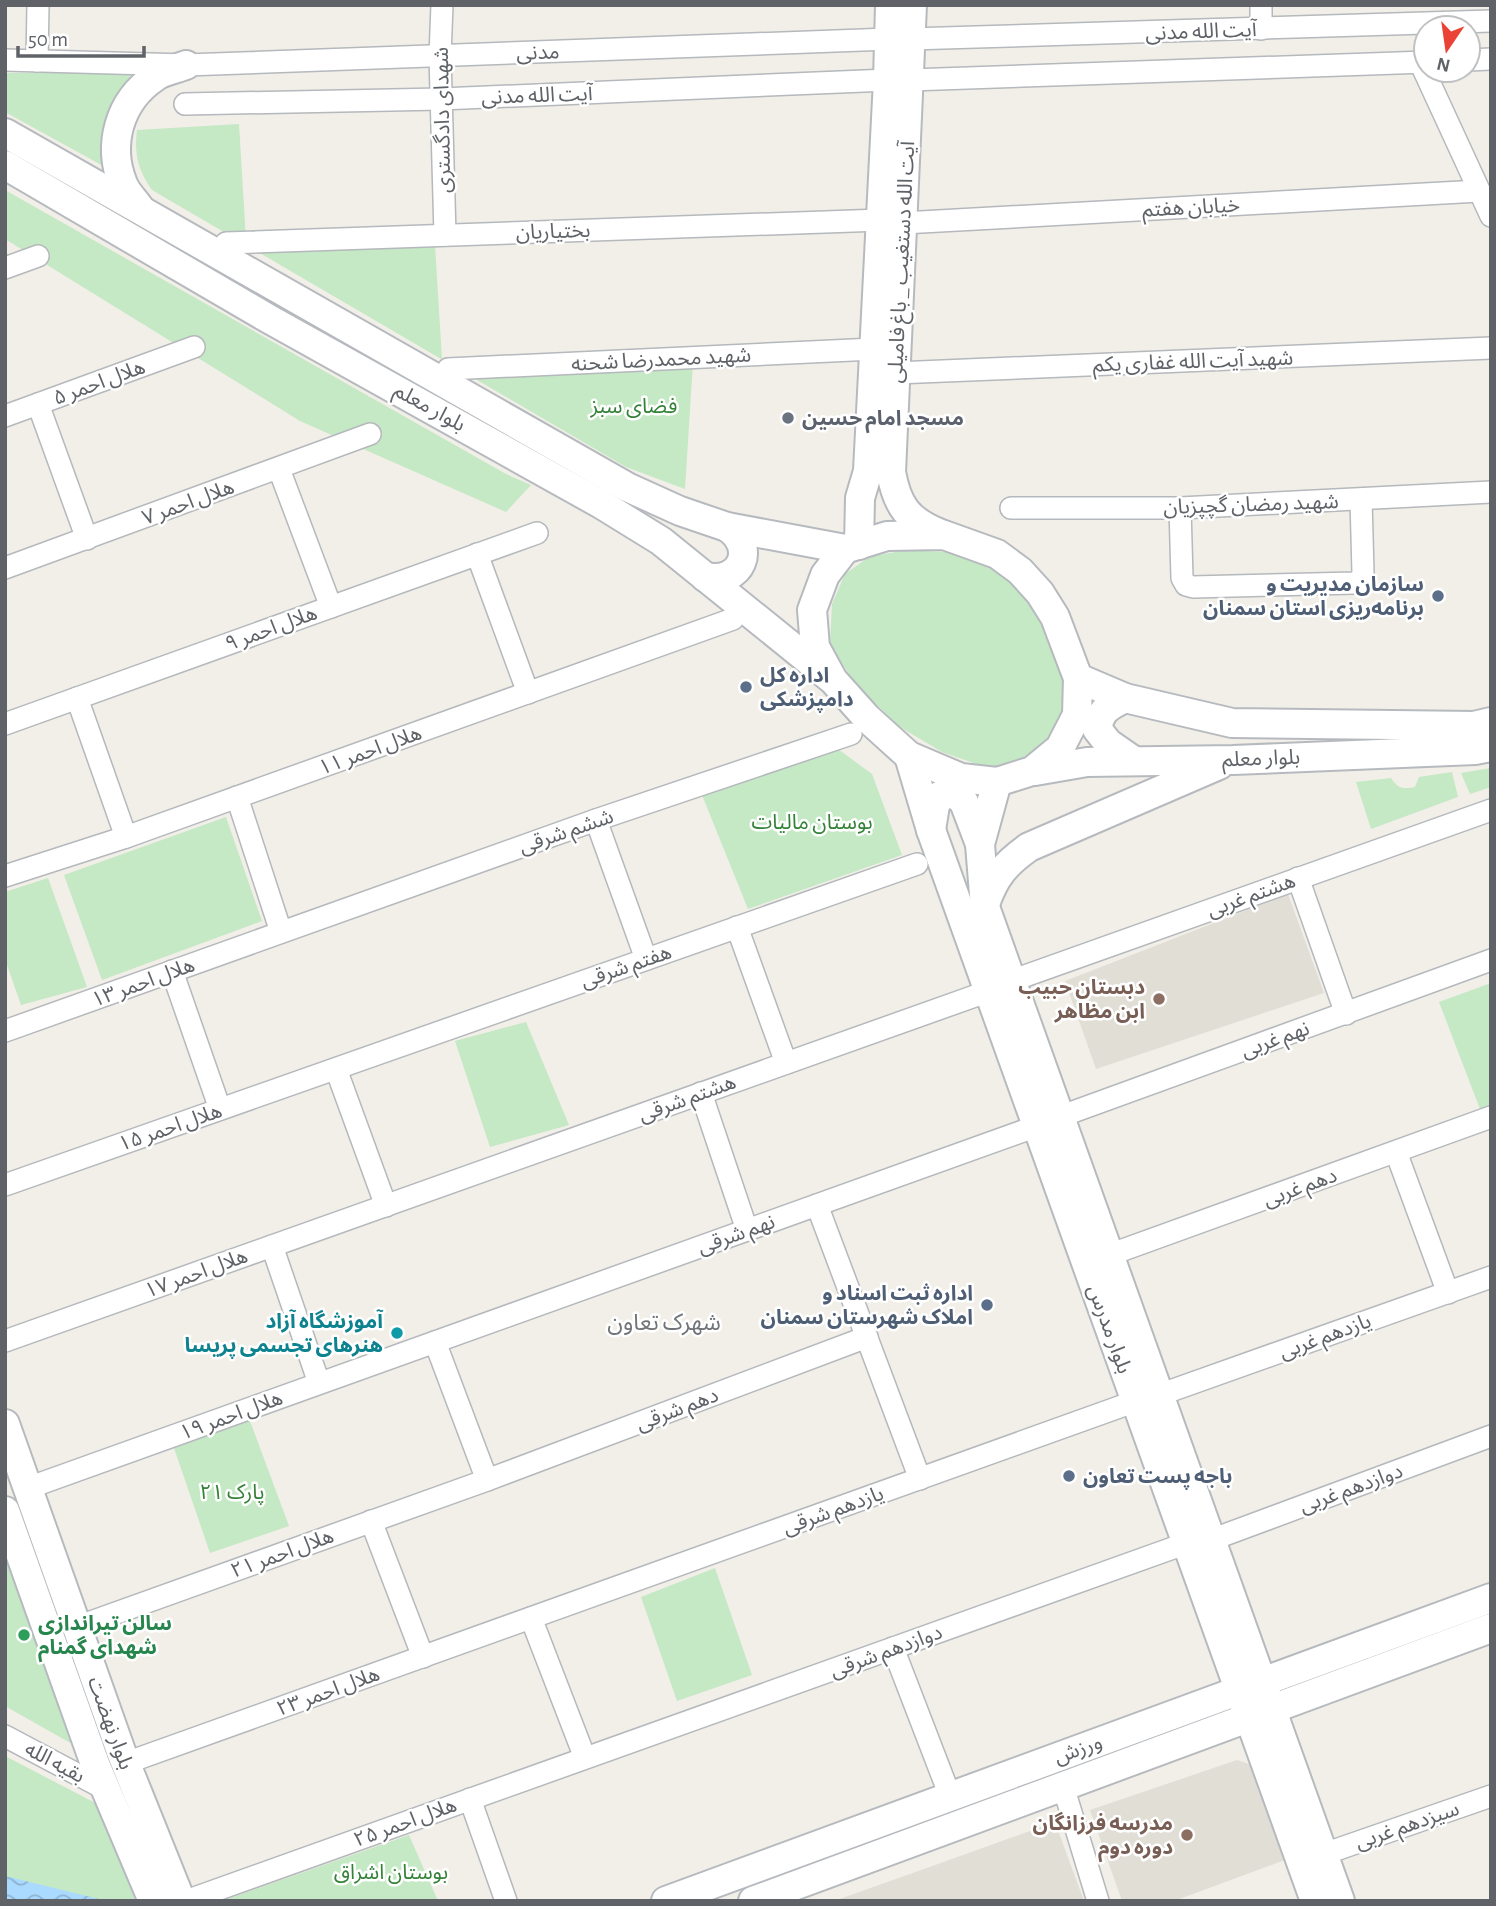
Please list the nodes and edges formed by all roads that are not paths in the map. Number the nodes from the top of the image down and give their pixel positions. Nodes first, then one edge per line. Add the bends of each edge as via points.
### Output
1 (38, 5) edge
2 (442, 5) edge
3 (890, 5) edge
4 (912, 5) edge
5 (1261, 5) edge
6 (1412, 15) edge
7 (1261, 29) junction
8 (900, 39) junction
9 (440, 56) junction
10 (5, 60) edge
11 (37, 61) junction
12 (1412, 62) edge
13 (186, 65) junction
14 (899, 80) junction
15 (1433, 84) edge
16 (441, 99) junction
17 (185, 104) dead end
18 (5, 133) edge
19 (5, 165) edge
20 (1479, 191) junction
21 (143, 212) junction
22 (1491, 216) edge
23 (892, 221) junction
24 (444, 235) junction
25 (226, 243) dead end
26 (38, 256) dead end
27 (5, 268) edge
28 (194, 347) dead end
29 (1491, 348) edge
30 (874, 349) junction
31 (448, 369) dead end
32 (896, 373) junction
33 (38, 404) junction
34 (5, 416) edge
35 (370, 434) dead end
36 (279, 469) junction
37 (1491, 492) edge
38 (895, 494) junction
39 (860, 498) junction
40 (1362, 499) junction
41 (1011, 508) dead end
42 (1180, 508) junction
43 (727, 527) junction
44 (537, 533) dead end
45 (944, 535) junction
46 (87, 538) junction
47 (852, 547) junction
48 (477, 554) junction
49 (5, 568) edge
50 (705, 577) junction
51 (331, 607) junction
52 (733, 619) dead end
53 (1078, 678) junction
54 (833, 680) junction
55 (528, 693) junction
56 (77, 698) junction
57 (1125, 698) junction
58 (1491, 722) edge
59 (5, 724) edge
60 (851, 734) dead end
61 (1491, 747) edge
62 (909, 756) junction
63 (1233, 760) junction
64 (1134, 761) junction
65 (1032, 771) junction
66 (997, 782) junction
67 (237, 797) junction
68 (1491, 810) edge
69 (596, 820) junction
70 (931, 830) junction
71 (126, 836) junction
72 (980, 844) junction
73 (917, 864) dead end
74 (5, 876) edge
75 (1298, 878) junction
76 (985, 907) junction
77 (737, 927) junction
78 (281, 932) junction
79 (646, 959) junction
80 (1491, 960) edge
81 (172, 971) junction
82 (1000, 986) junction
83 (1346, 1014) junction
84 (5, 1031) edge
85 (786, 1063) junction
86 (336, 1069) junction
87 (701, 1093) junction
88 (220, 1109) junction
89 (1491, 1117) edge
90 (1048, 1121) junction
91 (1396, 1152) junction
92 (5, 1185) edge
93 (817, 1205) junction
94 (386, 1206) junction
95 (747, 1230) junction
96 (272, 1246) junction
97 (1109, 1255) junction
98 (1491, 1277) edge
99 (1109, 1289) junction
100 (1448, 1293) junction
101 (867, 1337) junction
102 (5, 1341) edge
103 (435, 1342) junction
104 (319, 1383) junction
105 (1148, 1398) junction
106 (5, 1424) edge
107 (1491, 1436) edge
108 (920, 1479) junction
109 (486, 1480) junction
110 (28, 1488) junction
111 (5, 1511) edge
112 (371, 1521) junction
113 (1199, 1542) junction
114 (1491, 1598) edge
115 (531, 1618) junction
116 (77, 1627) junction
117 (1491, 1628) edge
118 (893, 1648) junction
119 (1336, 1654) junction
120 (423, 1657) junction
121 (1348, 1682) junction
122 (1250, 1685) junction
123 (1261, 1714) junction
124 (5, 1736) edge
125 (585, 1758) junction
126 (125, 1763) junction
127 (998, 1779) junction
128 (1063, 1786) junction
129 (105, 1789) junction
130 (950, 1796) junction
131 (1491, 1796) edge
132 (470, 1799) junction
133 (1009, 1806) junction
134 (1324, 1854) junction
135 (153, 1901) edge
136 (183, 1901) edge
137 (506, 1901) edge
138 (666, 1901) edge
139 (753, 1901) edge
140 (1098, 1901) edge
141 (1315, 1901) edge
142 (1340, 1901) edge

1 - 11 street
2 - 9 street, شهدای دادگستری
3 - 8 main road, آیت الله دستغیب _ باغ فامیلی
4 - 8 main road, آیت الله دستغیب _ باغ فامیلی
5 - 7 street
6 - 7 street, آیت الله مدنی
7 - 8 street, آیت الله مدنی
8 - 9 street, مدنی
8 - 14 main road, آیت الله دستغیب _ باغ فامیلی
9 - 13 street, مدنی
9 - 16 street, شهدای دادگستری
10 - 11 street, مدنی
11 - 13 street, مدنی
12 - 14 street, آیت الله مدنی
13 - 21 main road via 156,76 132,97 118,125 115,156 124,187
14 - 16 street, آیت الله مدنی
14 - 23 main road, آیت الله دستغیب _ باغ فامیلی
15 - 20 street
16 - 17 street, آیت الله مدنی
16 - 24 street, شهدای دادگستری
18 - 21 main road, بلوار معلم
19 - 50 main road, بلوار معلم via 612,511 661,541
20 - 22 street
20 - 23 street, خیابان هفتم
21 - 43 main road, بلوار معلم via 627,487
23 - 24 street, بختیاریان
23 - 30 main road, آیت الله دستغیب _ باغ فامیلی
23 - 32 main road, آیت الله دستغیب _ باغ فامیلی
24 - 25 street, بختیاریان
26 - 27 street
28 - 33 street, هلال احمر ۵
29 - 32 street, شهید آیت الله غفاری یکم
30 - 31 street, شهید محمدرضا شحنه
30 - 39 main road, آیت الله دستغیب _ باغ فامیلی via 868,471
32 - 38 main road, آیت الله دستغیب _ باغ فامیلی via 891,472
33 - 34 street, هلال احمر ۵
33 - 46 street
35 - 36 street, هلال احمر ۷
36 - 46 street, هلال احمر ۷
36 - 51 street
37 - 40 street, شهید رمضان گچپزیان
38 - 39 main road via 889,508 877,512
38 - 45 main road via 906,513 923,527
39 - 47 main road, آیت الله دستغیب _ باغ فامیلی
40 - 42 street, شهید رمضان گچپزیان
40 - 42 street via 1363,573 1354,583 1186,585
41 - 42 street, شهید رمضان گچپزیان
43 - 47 main road, بلوار معلم
43 - 50 main road via 742,541 742,562 727,577
44 - 48 street, هلال احمر ۹
45 - 47 main road via 887,536
45 - 53 main road via 997,554 1020,570 1055,617
46 - 49 street, هلال احمر ۷
47 - 54 main road via 825,575 812,610 815,648
48 - 51 street, هلال احمر ۹
48 - 55 street
50 - 54 main road, بلوار معلم
51 - 56 street, هلال احمر ۹
52 - 55 street, هلال احمر ۱۱
53 - 57 main road, بلوار معلم
53 - 65 main road via 1077,715 1060,748
54 - 62 main road
55 - 67 street, هلال احمر ۱۱
56 - 59 street, هلال احمر ۹
56 - 71 street
57 - 58 main road, بلوار معلم via 1232,723 1474,726
57 - 64 main road via 1107,708 1097,729
60 - 69 street, ششم شرقی
61 - 63 main road, بلوار معلم
62 - 66 main road via 961,778
62 - 70 main road, بلوار مدرس
63 - 64 main road, بلوار معلم
63 - 76 main road via 1029,847 1000,872
64 - 65 main road, بلوار معلم via 1087,762
65 - 66 main road
66 - 72 main road, بلوار مدرس
67 - 71 street, هلال احمر ۱۱
67 - 78 street
68 - 75 street, هشتم غربی
69 - 78 street, ششم شرقی
69 - 79 street
70 - 72 main road via 935,805 941,795 953,792 964,802
70 - 82 main road, بلوار مدرس
71 - 74 street, هلال احمر ۱۱
72 - 76 main road, بلوار مدرس
73 - 77 street, هفتم شرقی
75 - 82 street, هشتم غربی
75 - 83 street
76 - 82 main road, بلوار مدرس
77 - 79 street, هفتم شرقی
77 - 85 street
78 - 81 street, هلال احمر ۱۳
79 - 86 street, هفتم شرقی
80 - 83 street, نهم غربی
81 - 84 street, هلال احمر ۱۳
81 - 88 street
82 - 85 street, هشتم شرقی
82 - 90 main road, بلوار مدرس
83 - 90 street, نهم غربی
85 - 87 street, هشتم شرقی
86 - 88 street, هلال احمر ۱۵
86 - 94 street
87 - 94 street, هشتم شرقی
87 - 95 street
88 - 92 street, هلال احمر ۱۵
89 - 91 street, دهم غربی
90 - 93 street, نهم شرقی
90 - 97 main road, بلوار مدرس
90 - 99 main road, بلوار مدرس
91 - 97 street, دهم غربی
91 - 100 street
93 - 95 street, نهم شرقی
93 - 101 street
94 - 96 street, هلال احمر ۱۷
95 - 103 street, نهم شرقی
96 - 102 street, هلال احمر ۱۷
96 - 104 street
97 - 99 main road, بلوار مدرس
98 - 100 street, یازدهم غربی
99 - 105 main road, بلوار مدرس
100 - 105 street, یازدهم غربی
101 - 108 street
101 - 109 street, دهم شرقی
103 - 104 street, هلال احمر ۱۹
103 - 109 street
104 - 110 street, هلال احمر ۱۹
105 - 108 street, یازدهم شرقی
105 - 113 main road, بلوار مدرس
106 - 110 main road, بلوار نهضت
107 - 113 street, دوازدهم غربی
108 - 115 street, یازدهم شرقی
109 - 112 street, هلال احمر ۲۱
110 - 116 main road, بلوار نهضت
111 - 129 main road, بلوار نهضت
112 - 116 street, هلال احمر ۲۱
112 - 120 street
113 - 118 street, دوازدهم شرقی
113 - 122 main road, بلوار مدرس
114 - 119 main road, ورزش
115 - 120 street, هلال احمر ۲۳
115 - 125 street
116 - 126 main road, بلوار نهضت
117 - 121 main road, ورزش
118 - 125 street, دوازدهم شرقی
118 - 130 street
119 - 121 main road
119 - 122 main road, ورزش
120 - 126 street, هلال احمر ۲۳
121 - 123 main road, ورزش
122 - 123 main road, بلوار مدرس
122 - 127 main road, ورزش
123 - 128 main road, ورزش
123 - 134 main road, بلوار مدرس
123 - 141 main road, بلوار مدرس
124 - 129 street, بقیه الله
125 - 132 street, هلال احمر ۲۵
126 - 136 main road, بلوار نهضت
127 - 130 main road, ورزش
127 - 133 main road
128 - 133 main road, ورزش
128 - 140 street
129 - 135 main road, بلوار نهضت
130 - 138 main road, ورزش
131 - 134 street, سیزدهم غربی
132 - 136 street, هلال احمر ۲۵
132 - 137 street
133 - 139 main road, ورزش
134 - 142 main road, بلوار مدرس

